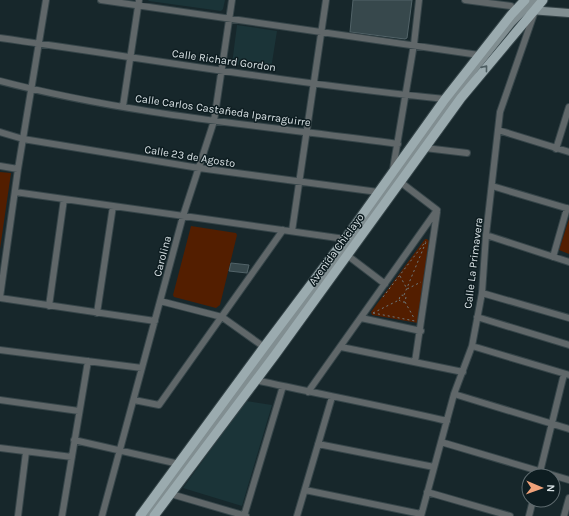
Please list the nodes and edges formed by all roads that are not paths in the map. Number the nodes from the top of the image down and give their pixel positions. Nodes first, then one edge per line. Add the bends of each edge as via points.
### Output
1 (46, 0) edge
2 (101, 0) edge
3 (232, 0) edge
4 (326, 0) edge
5 (419, 0) edge
6 (465, 0) edge
7 (525, 0) edge
8 (534, 0) edge
9 (542, 0) edge
10 (138, 3) edge
11 (511, 7) edge
12 (525, 10) junction
13 (535, 10) junction
14 (569, 13) edge
15 (230, 19) junction
16 (321, 31) junction
17 (0, 38) edge
18 (39, 44) junction
19 (414, 44) junction
20 (480, 55) junction
21 (130, 57) junction
22 (222, 70) junction
23 (0, 81) edge
24 (314, 83) junction
25 (31, 89) junction
26 (405, 95) junction
27 (445, 99) junction
28 (123, 106) junction
29 (569, 107) edge
30 (214, 121) junction
31 (498, 130) junction
32 (0, 132) edge
33 (307, 132) junction
34 (23, 139) junction
35 (398, 144) junction
36 (425, 148) junction
37 (556, 149) junction
38 (569, 152) edge
39 (467, 153) dead end
40 (0, 166) edge
41 (199, 168) junction
42 (18, 169) junction
43 (396, 177) junction
44 (300, 181) junction
45 (492, 186) junction
46 (15, 192) junction
47 (378, 192) junction
48 (64, 199) junction
49 (113, 206) junction
50 (568, 209) edge
51 (437, 210) junction
52 (183, 216) junction
53 (283, 230) junction
54 (292, 231) junction
55 (486, 235) junction
56 (345, 238) junction
57 (3, 254) edge
58 (347, 255) junction
59 (553, 257) junction
60 (569, 262) edge
61 (385, 284) junction
62 (482, 293) junction
63 (0, 298) edge
64 (160, 301) junction
65 (49, 306) junction
66 (97, 313) junction
67 (222, 317) junction
68 (476, 317) junction
69 (361, 318) junction
70 (569, 318) edge
71 (155, 321) junction
72 (421, 331) junction
73 (569, 345) edge
74 (472, 346) junction
75 (264, 347) junction
76 (341, 347) junction
77 (0, 350) edge
78 (88, 361) junction
79 (415, 362) junction
80 (142, 368) junction
81 (463, 372) junction
82 (567, 374) edge
83 (255, 380) junction
84 (283, 386) junction
85 (308, 392) junction
86 (454, 394) junction
87 (332, 397) junction
88 (0, 400) edge
89 (134, 400) junction
90 (79, 411) junction
91 (447, 421) junction
92 (552, 424) junction
93 (569, 429) edge
94 (74, 440) junction
95 (441, 442) junction
96 (318, 444) junction
97 (0, 448) edge
98 (120, 450) junction
99 (26, 452) junction
100 (72, 457) junction
101 (179, 464) junction
102 (434, 466) junction
103 (521, 468) edge
104 (541, 468) edge
105 (305, 490) junction
106 (427, 492) junction
107 (170, 494) junction
108 (569, 498) edge
109 (421, 515) edge
110 (18, 516) edge
111 (62, 516) edge
112 (102, 516) edge
113 (140, 516) edge
114 (146, 516) edge
115 (154, 516) edge
116 (245, 516) edge
117 (297, 516) edge
118 (510, 516) edge
119 (564, 516) edge

1 - 18 street
2 - 10 street
3 - 15 street, Carolina
4 - 16 street
5 - 19 street
6 - 11 street
7 - 11 main road, Avenida Chiclayo
8 - 12 street, Avenida Chiclayo
9 - 13 main road, Avenida Chiclayo
10 - 15 street
10 - 21 street
11 - 20 main road, Avenida Chiclayo
12 - 13 street
12 - 43 street, Avenida Chiclayo via 511,23 476,68
13 - 14 street
13 - 31 street, Calle La Primavera via 500,112
36 -> 13 main road, Avenida Chiclayo via 460,98
15 - 16 street
15 - 22 street, Carolina
16 - 19 street
16 - 24 street
17 - 18 street, Calle Richard Gordon
18 - 21 street, Calle Richard Gordon
18 - 25 street
19 - 20 street
19 - 26 street
20 - 27 main road, Avenida Chiclayo
21 - 22 street, Calle Richard Gordon
21 - 28 street
22 - 24 street, Calle Richard Gordon
22 - 30 street, Carolina
23 - 25 street, Calle Carlos Castañeda Iparraguirre
24 - 26 street, Calle Richard Gordon
24 - 33 street
25 - 28 street, Calle Carlos Castañeda Iparraguirre
25 - 34 street
26 - 27 street, Calle Richard Gordon
26 - 35 street
27 - 43 main road, Avenida Chiclayo
28 - 30 street, Calle Carlos Castañeda Iparraguirre
29 - 37 street
30 - 33 street, Calle Carlos Castañeda Iparraguirre
30 - 41 street, Carolina
31 - 37 street
31 - 45 street, Calle La Primavera
32 - 34 street, Calle 23 de Agosto
33 - 35 street, Calle Carlos Castañeda Iparraguirre
33 - 44 street
34 - 41 street, Calle 23 de Agosto
34 - 42 street
35 - 43 street
36 - 39 street
36 - 43 main road, Avenida Chiclayo
37 - 38 street
40 - 42 street
41 - 44 street, Calle 23 de Agosto
41 - 52 street, Carolina
42 - 46 street
43 - 47 main road, Avenida Chiclayo
43 - 51 street
43 - 58 main road, Avenida Chiclayo
43 - 114 street, Avenida Chiclayo
44 - 47 street, Calle 23 de Agosto
44 - 54 street
45 - 50 street
45 - 55 street, Calle La Primavera
46 - 48 street
46 - 57 street
47 - 56 main road, Avenida Chiclayo
48 - 49 street
48 - 65 street
49 - 52 street
49 - 66 street
50 - 59 street
51 - 61 street
51 - 72 street
52 - 53 street
52 - 64 street, Carolina
53 - 54 street
53 - 67 street
54 - 56 street
55 - 59 street
55 - 62 street, Calle La Primavera
56 - 75 main road, Avenida Chiclayo
57 - 63 street
58 - 61 street
58 - 83 main road, Avenida Chiclayo
59 - 60 street
61 - 69 street
62 - 68 street, Calle La Primavera
62 - 70 street
63 - 65 street
64 - 67 street
64 - 71 street, Carolina
65 - 66 street
66 - 71 street
67 - 75 street
67 - 89 street via 159,405
68 - 73 street
68 - 74 street, Calle La Primavera
69 - 72 street
69 - 76 street
71 - 80 street, Carolina
72 - 79 street
74 - 81 street, Calle La Primavera
74 - 82 street
75 - 101 main road, Avenida Chiclayo
76 - 79 street
76 - 85 street
77 - 78 street
78 - 80 street
78 - 90 street
79 - 81 street
80 - 89 street, Carolina
81 - 86 street, Calle La Primavera
82 - 92 street
83 - 84 street
83 - 107 main road, Avenida Chiclayo
84 - 85 street
84 - 116 street
85 - 87 street
86 - 91 street, Calle La Primavera
86 - 92 street
87 - 91 street
87 - 96 street
88 - 90 street
89 - 98 street, Carolina
90 - 94 street
91 - 95 street, Calle La Primavera
92 - 93 street
92 - 104 street
94 - 98 street
94 - 100 street
95 - 102 street, Calle La Primavera
95 - 103 street
96 - 102 street
96 - 105 street
97 - 99 street
98 - 101 street
98 - 112 street, Carolina
99 - 100 street
99 - 110 street
100 - 111 street
101 - 113 main road, Avenida Chiclayo
102 - 106 street, Calle La Primavera
105 - 109 street
105 - 117 street
106 - 109 street, Calle La Primavera
106 - 118 street
107 - 115 main road, Avenida Chiclayo
107 - 116 street
108 - 119 street

